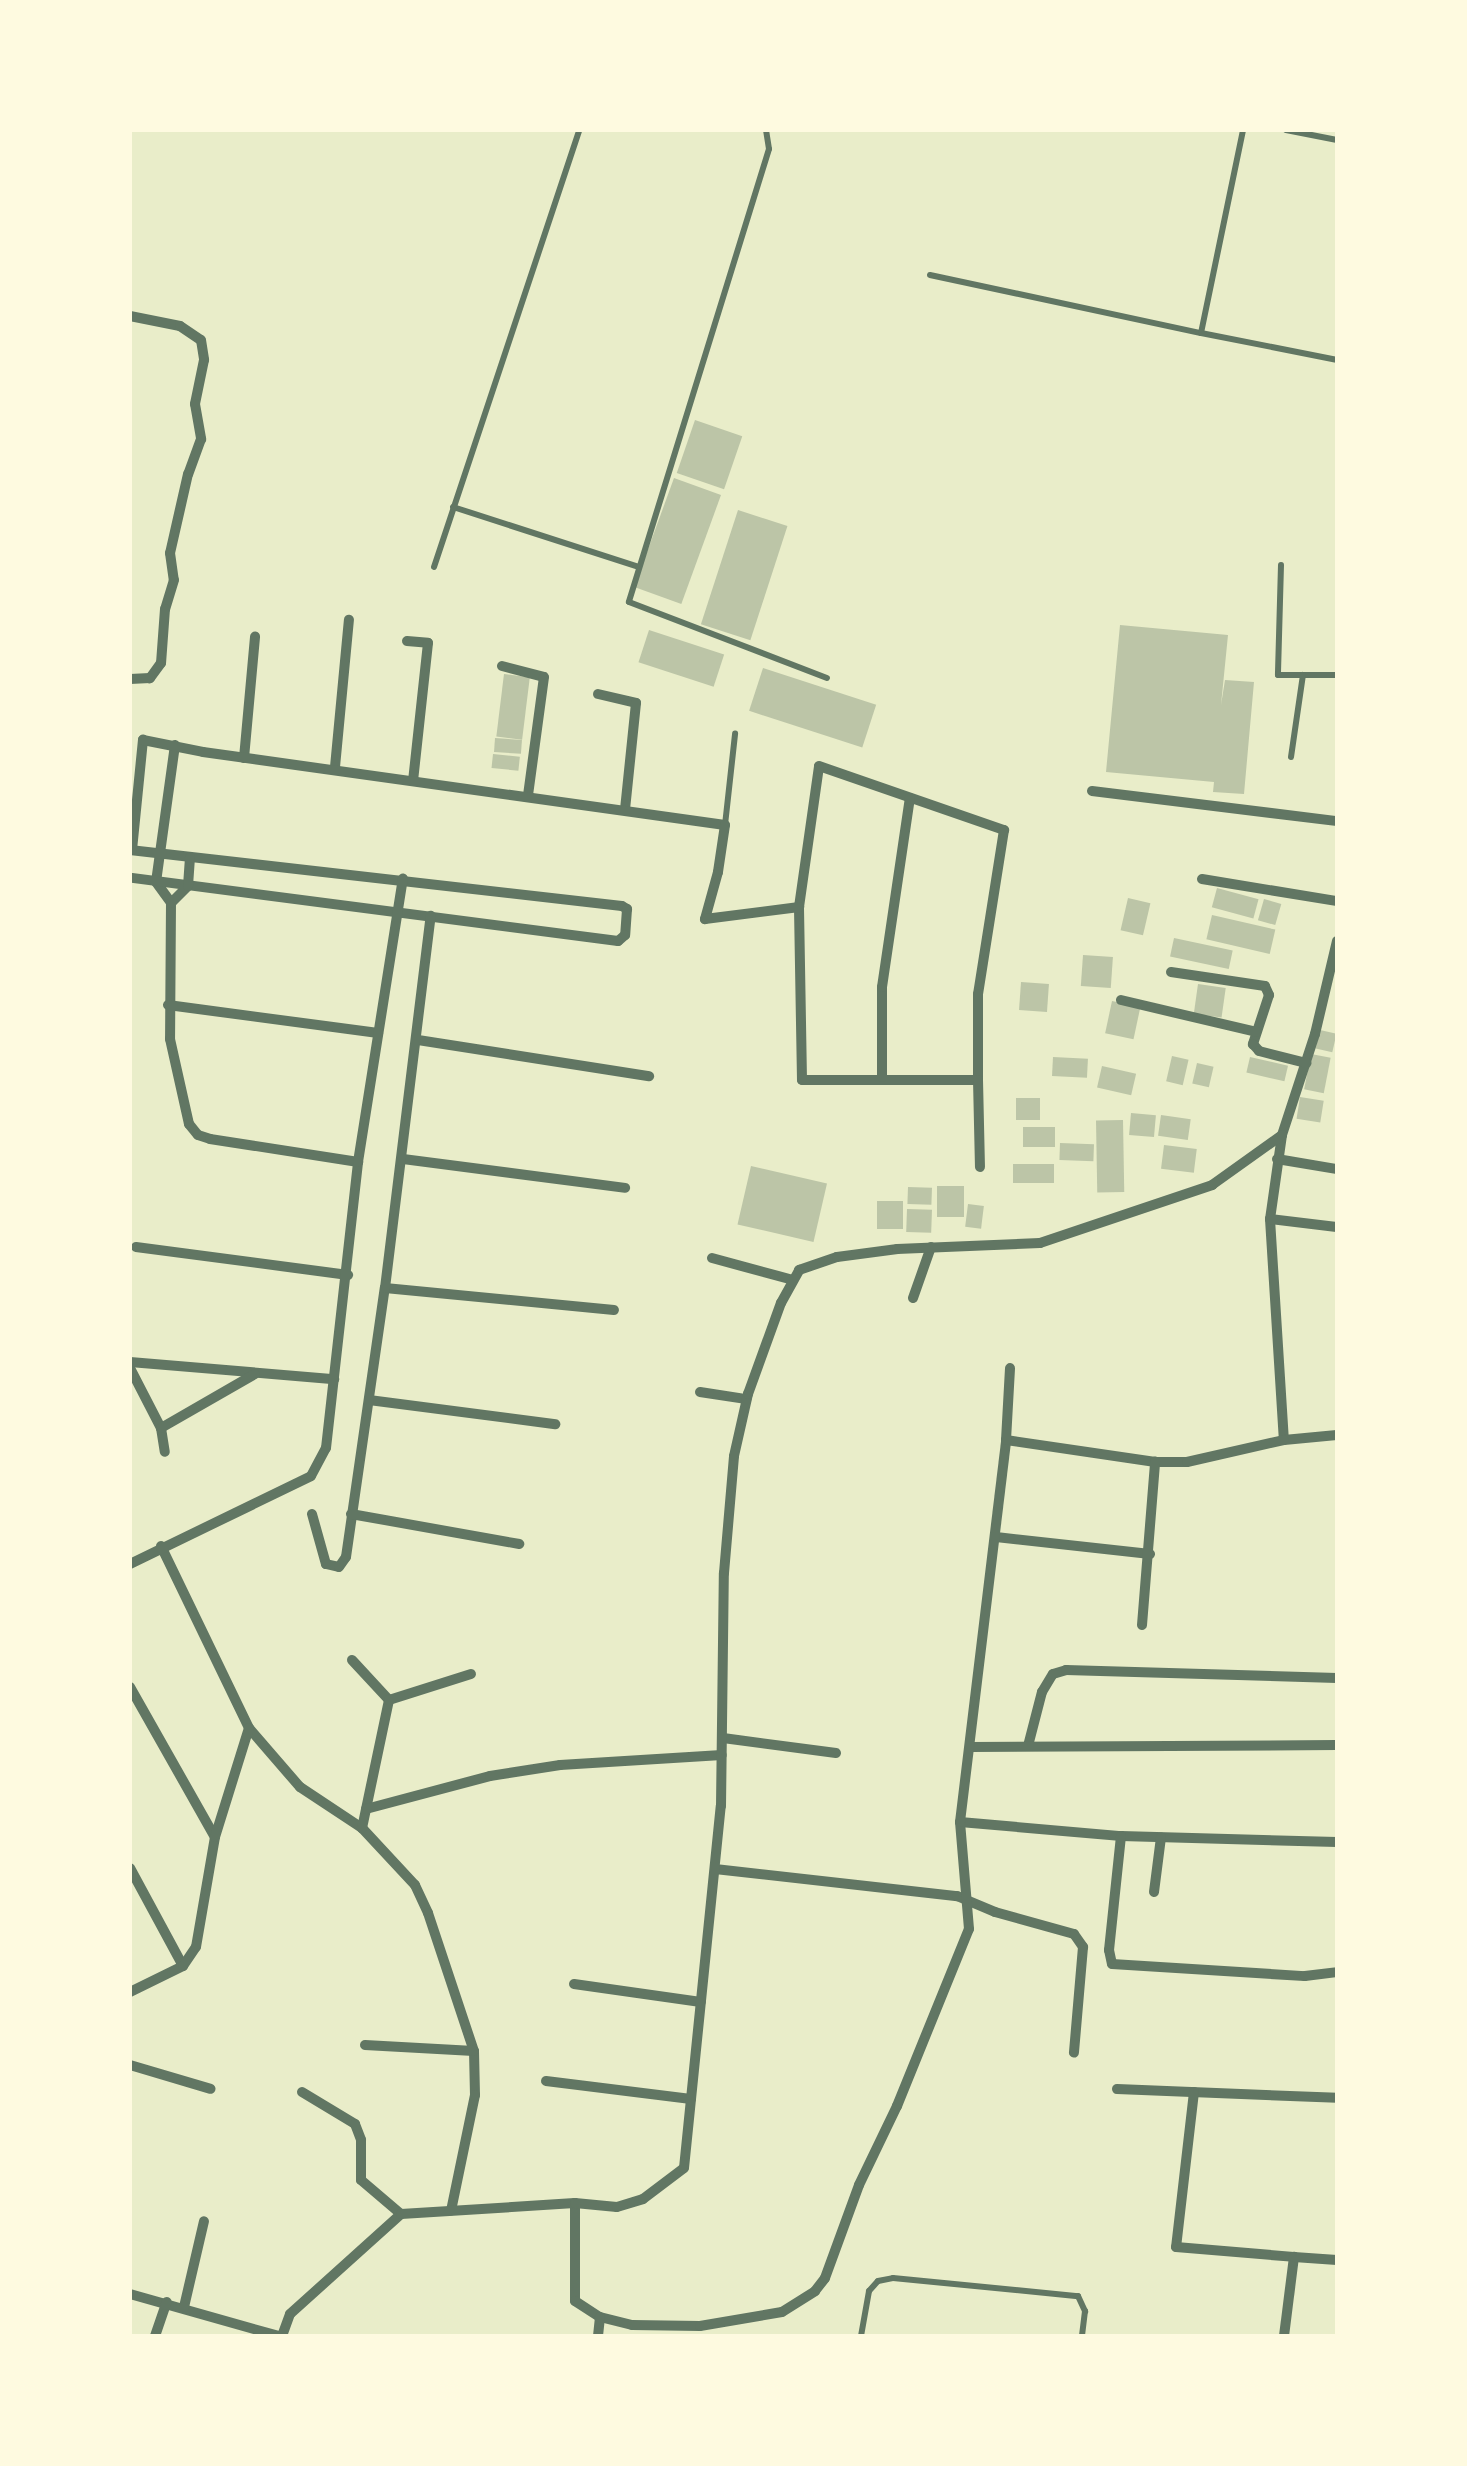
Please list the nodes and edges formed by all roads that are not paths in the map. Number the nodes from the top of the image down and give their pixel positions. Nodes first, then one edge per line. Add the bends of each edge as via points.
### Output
1 (579, 130) edge
2 (766, 130) edge
3 (1244, 130) edge
4 (1286, 130) edge
5 (1337, 140) edge
6 (930, 275) dead end
7 (130, 316) edge
8 (1201, 334) junction
9 (1337, 360) edge
10 (453, 507) junction
11 (1281, 565) dead end
12 (639, 567) junction
13 (434, 568) dead end
14 (349, 620) dead end
15 (254, 636) dead end
16 (407, 641) dead end
17 (502, 666) dead end
18 (1303, 674) junction
19 (1337, 675) edge
20 (827, 678) dead end
21 (130, 680) edge
22 (598, 694) dead end
23 (736, 734) dead end
24 (175, 745) junction
25 (1291, 757) dead end
26 (244, 758) junction
27 (335, 768) junction
28 (413, 780) junction
29 (1092, 791) dead end
30 (528, 796) junction
31 (910, 798) junction
32 (625, 809) junction
33 (1337, 821) edge
34 (724, 824) junction
35 (131, 850) edge
36 (163, 853) junction
37 (190, 857) junction
38 (130, 878) edge
39 (404, 879) junction
40 (1202, 879) dead end
41 (156, 882) junction
42 (188, 886) junction
43 (1337, 901) edge
44 (171, 903) junction
45 (799, 907) junction
46 (398, 913) junction
47 (431, 916) junction
48 (1337, 941) edge
49 (1172, 972) dead end
50 (1121, 1000) dead end
51 (168, 1005) junction
52 (1256, 1032) junction
53 (378, 1033) junction
54 (418, 1040) junction
55 (1306, 1063) junction
56 (649, 1076) dead end
57 (882, 1077) junction
58 (978, 1080) junction
59 (1282, 1135) junction
60 (403, 1159) junction
61 (1277, 1159) junction
62 (358, 1162) junction
63 (980, 1167) dead end
64 (1337, 1169) edge
65 (625, 1188) dead end
66 (1270, 1218) junction
67 (1337, 1227) edge
68 (136, 1247) dead end
69 (931, 1247) junction
70 (712, 1258) dead end
71 (348, 1275) junction
72 (793, 1280) junction
73 (385, 1288) junction
74 (913, 1298) dead end
75 (614, 1310) dead end
76 (130, 1365) edge
77 (1010, 1368) dead end
78 (257, 1373) junction
79 (334, 1379) junction
80 (700, 1392) dead end
81 (746, 1399) junction
82 (369, 1400) junction
83 (555, 1424) dead end
84 (160, 1428) junction
85 (1337, 1435) edge
86 (1006, 1440) junction
87 (1284, 1440) junction
88 (165, 1452) dead end
89 (1155, 1462) junction
90 (312, 1514) dead end
91 (350, 1514) junction
92 (996, 1537) junction
93 (519, 1544) dead end
94 (161, 1546) junction
95 (1150, 1554) junction
96 (130, 1564) edge
97 (1142, 1625) dead end
98 (352, 1660) dead end
99 (472, 1674) dead end
100 (1337, 1678) edge
101 (130, 1687) edge
102 (389, 1700) junction
103 (248, 1728) junction
104 (723, 1738) junction
105 (1028, 1746) junction
106 (1337, 1746) edge
107 (970, 1747) junction
108 (836, 1753) dead end
109 (722, 1755) junction
110 (366, 1809) junction
111 (960, 1822) junction
112 (362, 1828) junction
113 (1121, 1836) junction
114 (215, 1838) junction
115 (1161, 1838) junction
116 (1337, 1842) edge
117 (130, 1868) edge
118 (715, 1869) junction
119 (1154, 1892) dead end
120 (961, 1897) junction
121 (183, 1966) junction
122 (1337, 1972) edge
123 (574, 1984) dead end
124 (130, 1992) edge
125 (701, 2002) junction
126 (364, 2045) dead end
127 (474, 2051) junction
128 (1074, 2053) dead end
129 (130, 2066) edge
130 (546, 2081) dead end
131 (1117, 2088) dead end
132 (211, 2089) dead end
133 (302, 2092) dead end
134 (1194, 2092) junction
135 (1337, 2098) edge
136 (691, 2100) junction
137 (575, 2203) junction
138 (451, 2211) junction
139 (402, 2214) junction
140 (204, 2221) dead end
141 (1294, 2257) junction
142 (1337, 2260) edge
143 (130, 2294) edge
144 (167, 2302) junction
145 (184, 2307) junction
146 (600, 2316) junction
147 (632, 2330) edge
148 (155, 2336) edge
149 (280, 2336) edge
150 (598, 2336) edge
151 (860, 2336) edge
152 (1082, 2336) edge
153 (1284, 2336) edge

1 - 10 lane
2 - 12 lane via 769,148
3 - 8 lane
4 - 5 lane
6 - 8 lane
7 - 21 street via 180,326 200,340 204,360 195,404 200,439 173,539 161,663 150,678
8 - 9 lane
10 - 12 lane
10 - 13 lane
11 - 18 lane via 1278,674
12 - 20 lane via 629,602
14 - 27 street
15 - 26 street
16 - 28 street via 428,644
17 - 30 street via 544,677
18 - 19 lane
18 - 25 lane
22 - 32 street via 636,703
23 - 34 lane
24 - 26 street
24 - 35 street via 143,740
24 - 36 street
26 - 27 street
27 - 28 street
28 - 30 street
29 - 33 street
30 - 32 street
31 - 45 street via 819,766
31 - 57 street via 882,987
31 - 58 street via 1004,830 978,994
32 - 34 street
34 - 45 street via 705,919
35 - 36 street
36 - 37 street
36 - 41 street
37 - 39 street
37 - 42 street
38 - 41 street
39 - 46 street
39 - 47 street via 627,909 618,941
40 - 43 street
41 - 42 street
41 - 44 street
42 - 44 street
42 - 46 street
44 - 51 street
45 - 57 street via 802,1080
46 - 47 street
46 - 53 street
47 - 54 street
48 - 55 street
49 - 52 street via 1265,986 1270,991
50 - 52 street
51 - 53 street
51 - 62 street via 188,1124 198,1135
52 - 55 street via 1259,1052
53 - 62 street
54 - 56 street
54 - 60 street
55 - 59 street
57 - 58 street
58 - 63 street
59 - 61 street
59 - 69 street via 1212,1185 1040,1243
60 - 65 street
60 - 73 street
61 - 64 street
61 - 66 street
62 - 71 street
66 - 67 street
66 - 87 street
68 - 71 street
69 - 72 street via 837,1258 808,1265
69 - 74 street
70 - 72 street
71 - 79 street
72 - 81 street
73 - 75 street
73 - 82 street
76 - 78 street
76 - 84 street
77 - 86 street
78 - 79 street
78 - 84 street
79 - 94 street via 326,1448 310,1476
80 - 81 street
81 - 104 street via 726,1536
82 - 83 street
82 - 91 street
84 - 88 street
85 - 87 street
86 - 89 street
86 - 92 street
87 - 89 street via 1208,1460
89 - 95 street
90 - 91 street via 331,1568 344,1564
91 - 93 street
92 - 95 street
92 - 107 street
94 - 96 street
94 - 103 street
95 - 97 street
98 - 102 street
99 - 102 street
100 - 105 street via 1066,1670 1053,1674 1042,1692
101 - 114 street
102 - 110 street
103 - 112 street via 300,1787
103 - 114 street
104 - 108 street
104 - 109 street
105 - 106 street
105 - 107 street
107 - 111 street
109 - 110 street via 560,1765
109 - 118 street
110 - 112 street
111 - 113 street
111 - 120 street
112 - 127 street via 416,1886
113 - 115 street
113 - 122 street via 1112,1964 1306,1976
114 - 121 street via 196,1947
115 - 116 street
115 - 119 street
117 - 121 street
118 - 120 street
118 - 125 street
120 - 128 street via 1081,1940
120 - 147 street via 966,1940 825,2278 782,2312
121 - 124 street
123 - 125 street
125 - 136 street
126 - 127 street
127 - 138 street via 475,2095
129 - 132 street
130 - 136 street
131 - 134 street
133 - 139 street via 360,2130 361,2180
134 - 135 street
134 - 141 street via 1176,2247
136 - 137 street via 686,2161 678,2175 632,2203
137 - 138 street
137 - 146 street via 575,2301
138 - 139 street
139 - 149 street via 290,2314
140 - 145 street
141 - 142 street
141 - 153 street
143 - 144 street
144 - 145 street
144 - 148 street
145 - 149 street
146 - 147 street
146 - 150 street
151 - 152 lane via 869,2291 893,2278 1078,2296 1085,2311

